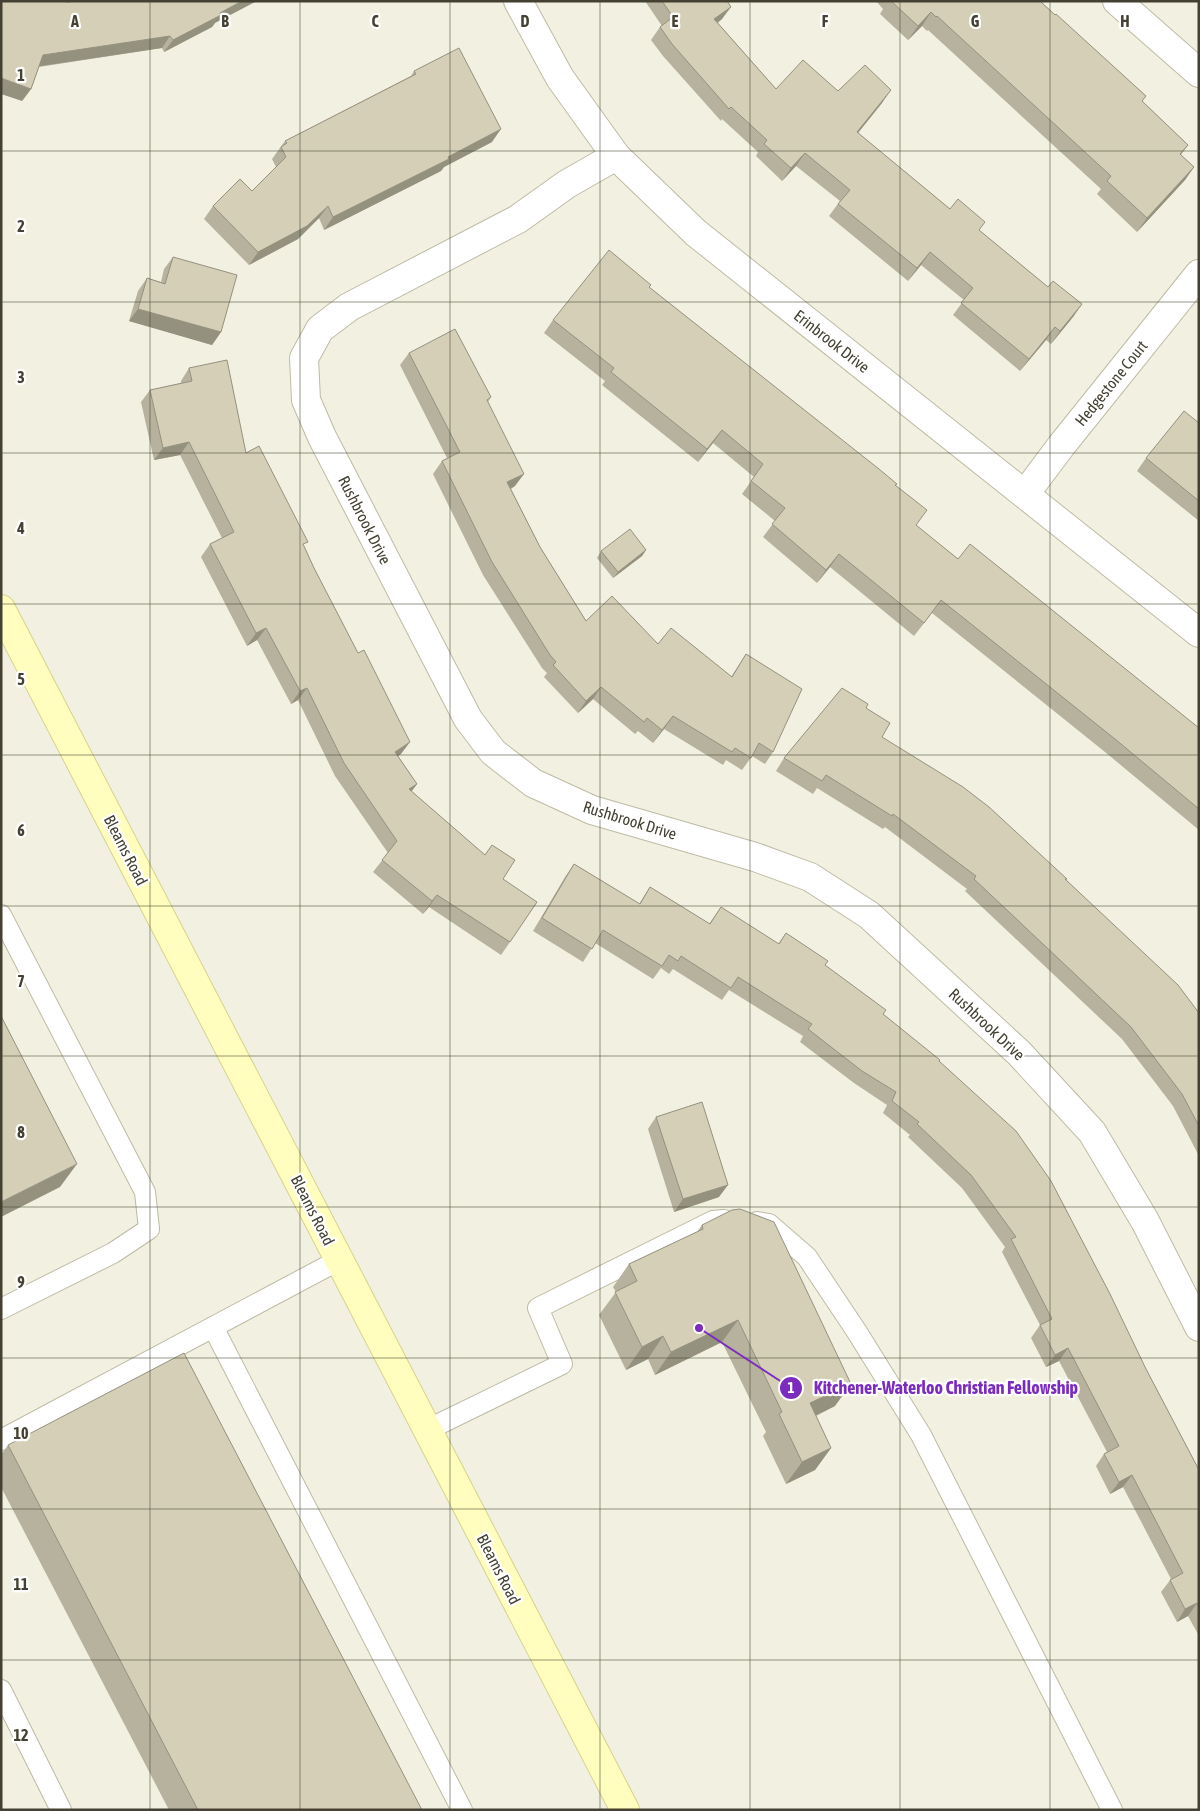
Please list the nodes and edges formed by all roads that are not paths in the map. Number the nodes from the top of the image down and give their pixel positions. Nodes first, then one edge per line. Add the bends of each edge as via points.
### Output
1 (518, 1) edge
2 (1117, 1) edge
3 (1199, 73) edge
4 (616, 156) junction
5 (1199, 274) edge
6 (1025, 494) junction
7 (1, 609) edge
8 (1199, 633) edge
9 (1, 915) edge
10 (338, 1260) junction
11 (1, 1309) edge
12 (213, 1327) junction
13 (1199, 1327) edge
14 (427, 1430) junction
15 (1, 1440) edge
16 (1, 1690) edge
17 (61, 1810) edge
18 (462, 1810) edge
19 (624, 1810) edge
20 (1112, 1810) edge

1 - 4 street, Erinbrook Drive via 560,78
2 - 3 street
4 - 6 street, Erinbrook Drive via 696,234
4 - 13 street, Rushbrook Drive via 566,184 518,219 349,307 320,329 304,358 306,400 322,437 468,720 493,752 533,783 592,810 810,876 869,915 1019,1053 1092,1132 1145,1221
5 - 6 street, Hedgestone Court
6 - 8 street, Erinbrook Drive
7 - 10 main road, Bleams Road
9 - 11 lane via 146,1192 149,1228 113,1252
10 - 12 lane
10 - 14 main road, Bleams Road
12 - 15 lane
12 - 18 lane
14 - 19 main road, Bleams Road
14 - 20 lane via 562,1364 538,1308 713,1221 736,1218 769,1224 807,1257 921,1435
16 - 17 lane

